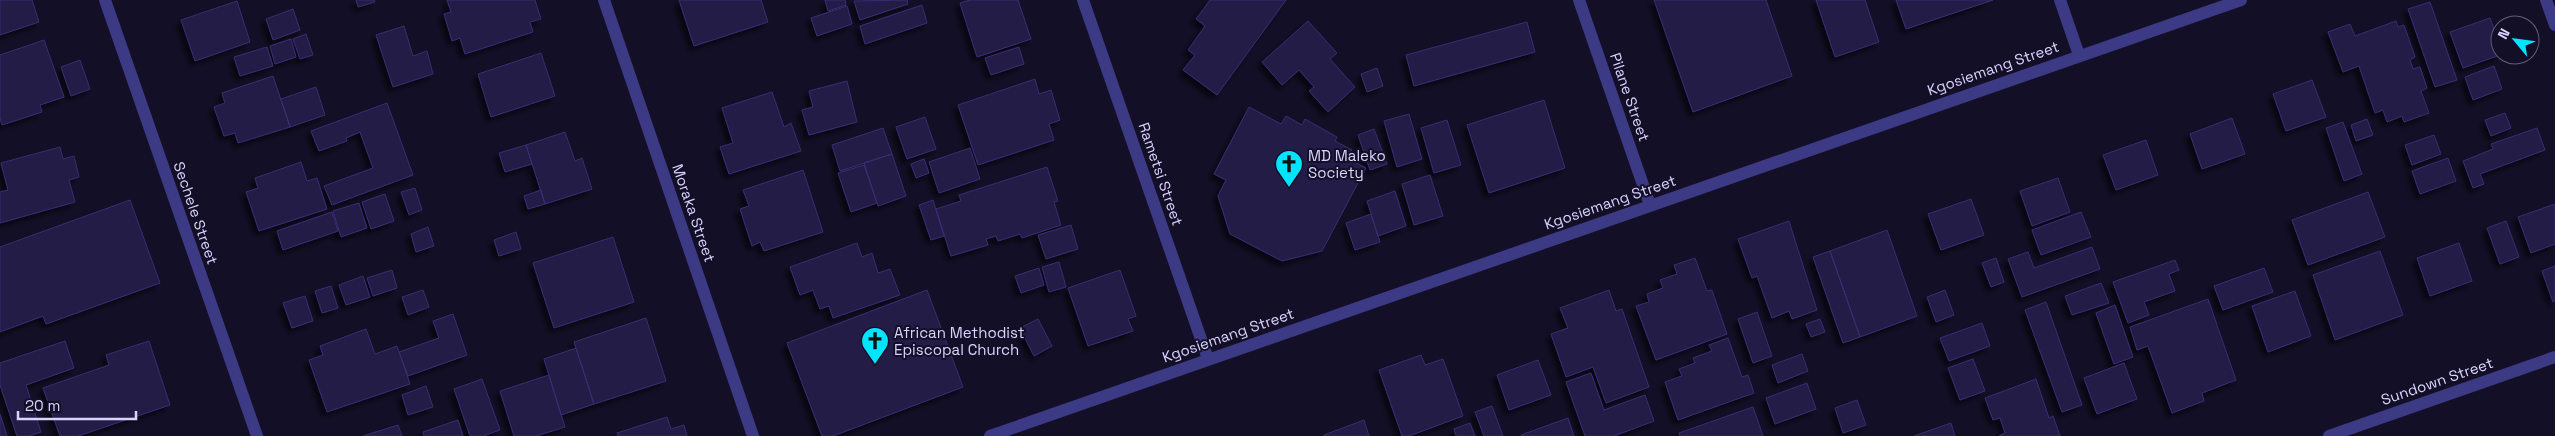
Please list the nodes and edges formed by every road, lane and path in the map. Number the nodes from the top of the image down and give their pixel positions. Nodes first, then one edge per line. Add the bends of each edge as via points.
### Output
1 (105, 0) edge
2 (604, 0) edge
3 (1083, 0) edge
4 (1579, 0) edge
5 (2060, 0) edge
6 (2241, 0) edge
7 (2546, 0) edge
8 (2555, 25) edge
9 (2079, 55) junction
10 (1650, 205) junction
11 (2555, 357) edge
12 (1208, 359) junction
13 (257, 436) edge
14 (753, 436) edge
15 (990, 436) edge
16 (2329, 436) edge

1 - 13 street, Sechele Street
2 - 14 street, Moraka Street
3 - 12 street, Rametsi Street
4 - 10 street, Pilane Street
5 - 9 street
6 - 9 street, Kgosiemang Street
7 - 8 street
9 - 10 street, Kgosiemang Street
10 - 12 street, Kgosiemang Street
11 - 16 street, Sundown Street
12 - 15 street, Kgosiemang Street

